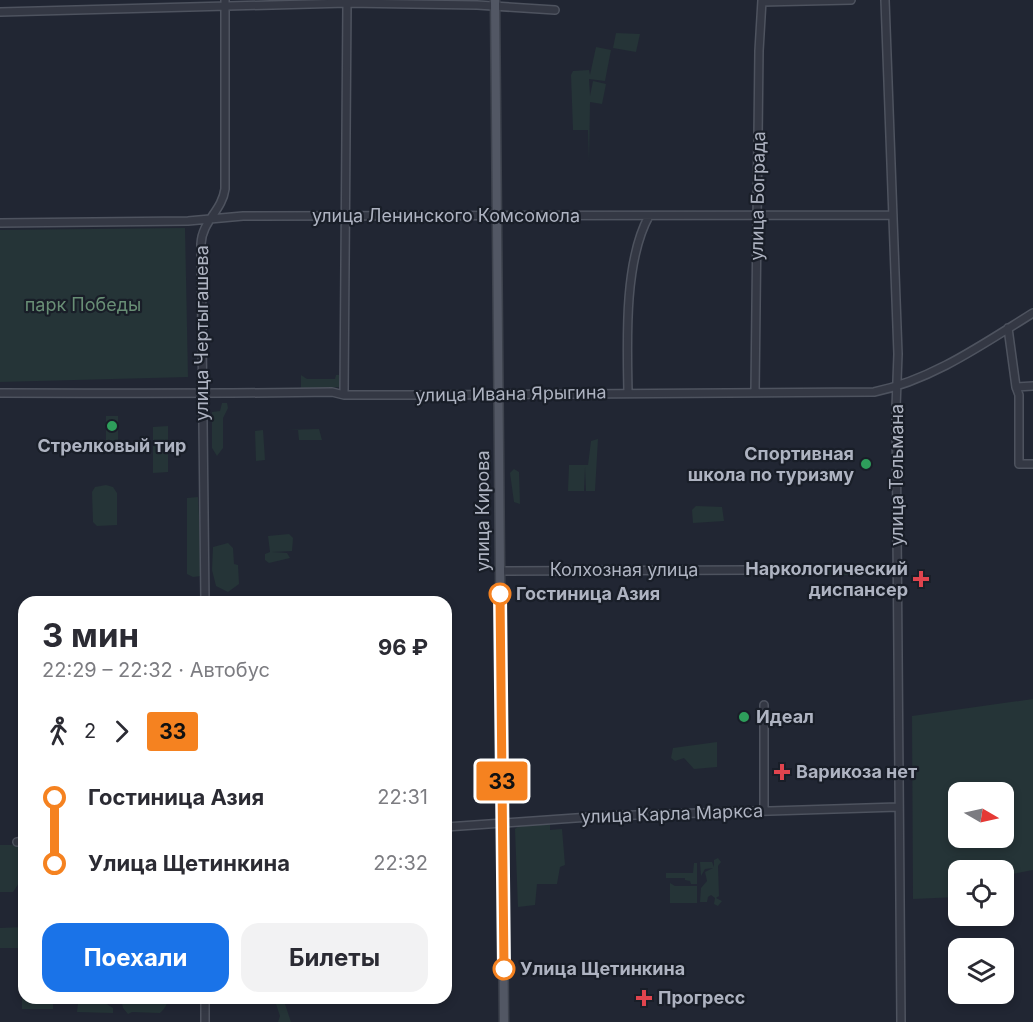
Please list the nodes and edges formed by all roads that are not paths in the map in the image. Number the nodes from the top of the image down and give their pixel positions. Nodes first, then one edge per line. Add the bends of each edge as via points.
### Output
1 (850, 0) edge
2 (885, 0) edge
3 (762, 1) edge
4 (226, 3) edge
5 (347, 3) junction
6 (495, 3) edge
7 (555, 10) dead end
8 (0, 12) edge
9 (893, 214) junction
10 (496, 216) junction
11 (649, 216) junction
12 (759, 216) junction
13 (211, 217) junction
14 (347, 217) junction
15 (0, 223) edge
16 (1033, 313) edge
17 (1008, 328) junction
18 (1033, 386) edge
19 (897, 387) junction
20 (1016, 387) junction
21 (628, 392) junction
22 (755, 392) junction
23 (0, 393) edge
24 (202, 393) junction
25 (499, 394) junction
26 (344, 395) junction
27 (1033, 464) edge
28 (747, 570) dead end
29 (500, 571) junction
30 (205, 596) edge
31 (764, 705) dead end
32 (898, 807) junction
33 (764, 810) junction
34 (502, 823) junction
35 (452, 827) edge
36 (205, 1004) edge
37 (205, 1022) edge
38 (504, 1022) edge
39 (901, 1022) edge

1 - 3 street
2 - 9 street, улица Тельмана
3 - 12 street, улица Бограда
4 - 5 street
4 - 8 street
4 - 13 street, улица Чертыгашева via 225,189 223,200
5 - 6 street
5 - 14 street
6 - 7 street
6 - 10 main road, улица Кирова
9 - 12 street, улица Ленинского Комсомола
9 - 19 street, улица Тельмана
10 - 11 street, улица Ленинского Комсомола
10 - 14 street, улица Ленинского Комсомола
10 - 25 main road, улица Кирова
11 - 12 street, улица Ленинского Комсомола
11 - 21 street via 643,226 634,270 628,323
12 - 22 street, улица Бограда
13 - 14 street, улица Ленинского Комсомола
13 - 15 street, улица Ленинского Комсомола via 188,221
13 - 24 street, улица Чертыгашева via 201,237
14 - 26 street
16 - 17 street, улица Ивана Ярыгина
17 - 19 street, улица Ивана Ярыгина via 929,374
17 - 20 street
18 - 20 street
19 - 22 street, улица Ивана Ярыгина via 874,392
19 - 32 street, улица Тельмана
20 - 27 street via 1019,464
21 - 22 street, улица Ивана Ярыгина
21 - 25 street, улица Ивана Ярыгина
23 - 24 street, улица Ивана Ярыгина
24 - 26 street, улица Ивана Ярыгина
24 - 30 street, улица Чертыгашева
25 - 26 street, улица Ивана Ярыгина
25 - 29 main road, улица Кирова
28 - 29 street, Колхозная улица
29 - 34 main road, улица Кирова
31 - 33 street
32 - 33 street, улица Карла Маркса
32 - 39 street, улица Тельмана
33 - 34 street, улица Карла Маркса
34 - 35 street, улица Карла Маркса
34 - 38 main road, улица Кирова
36 - 37 street

